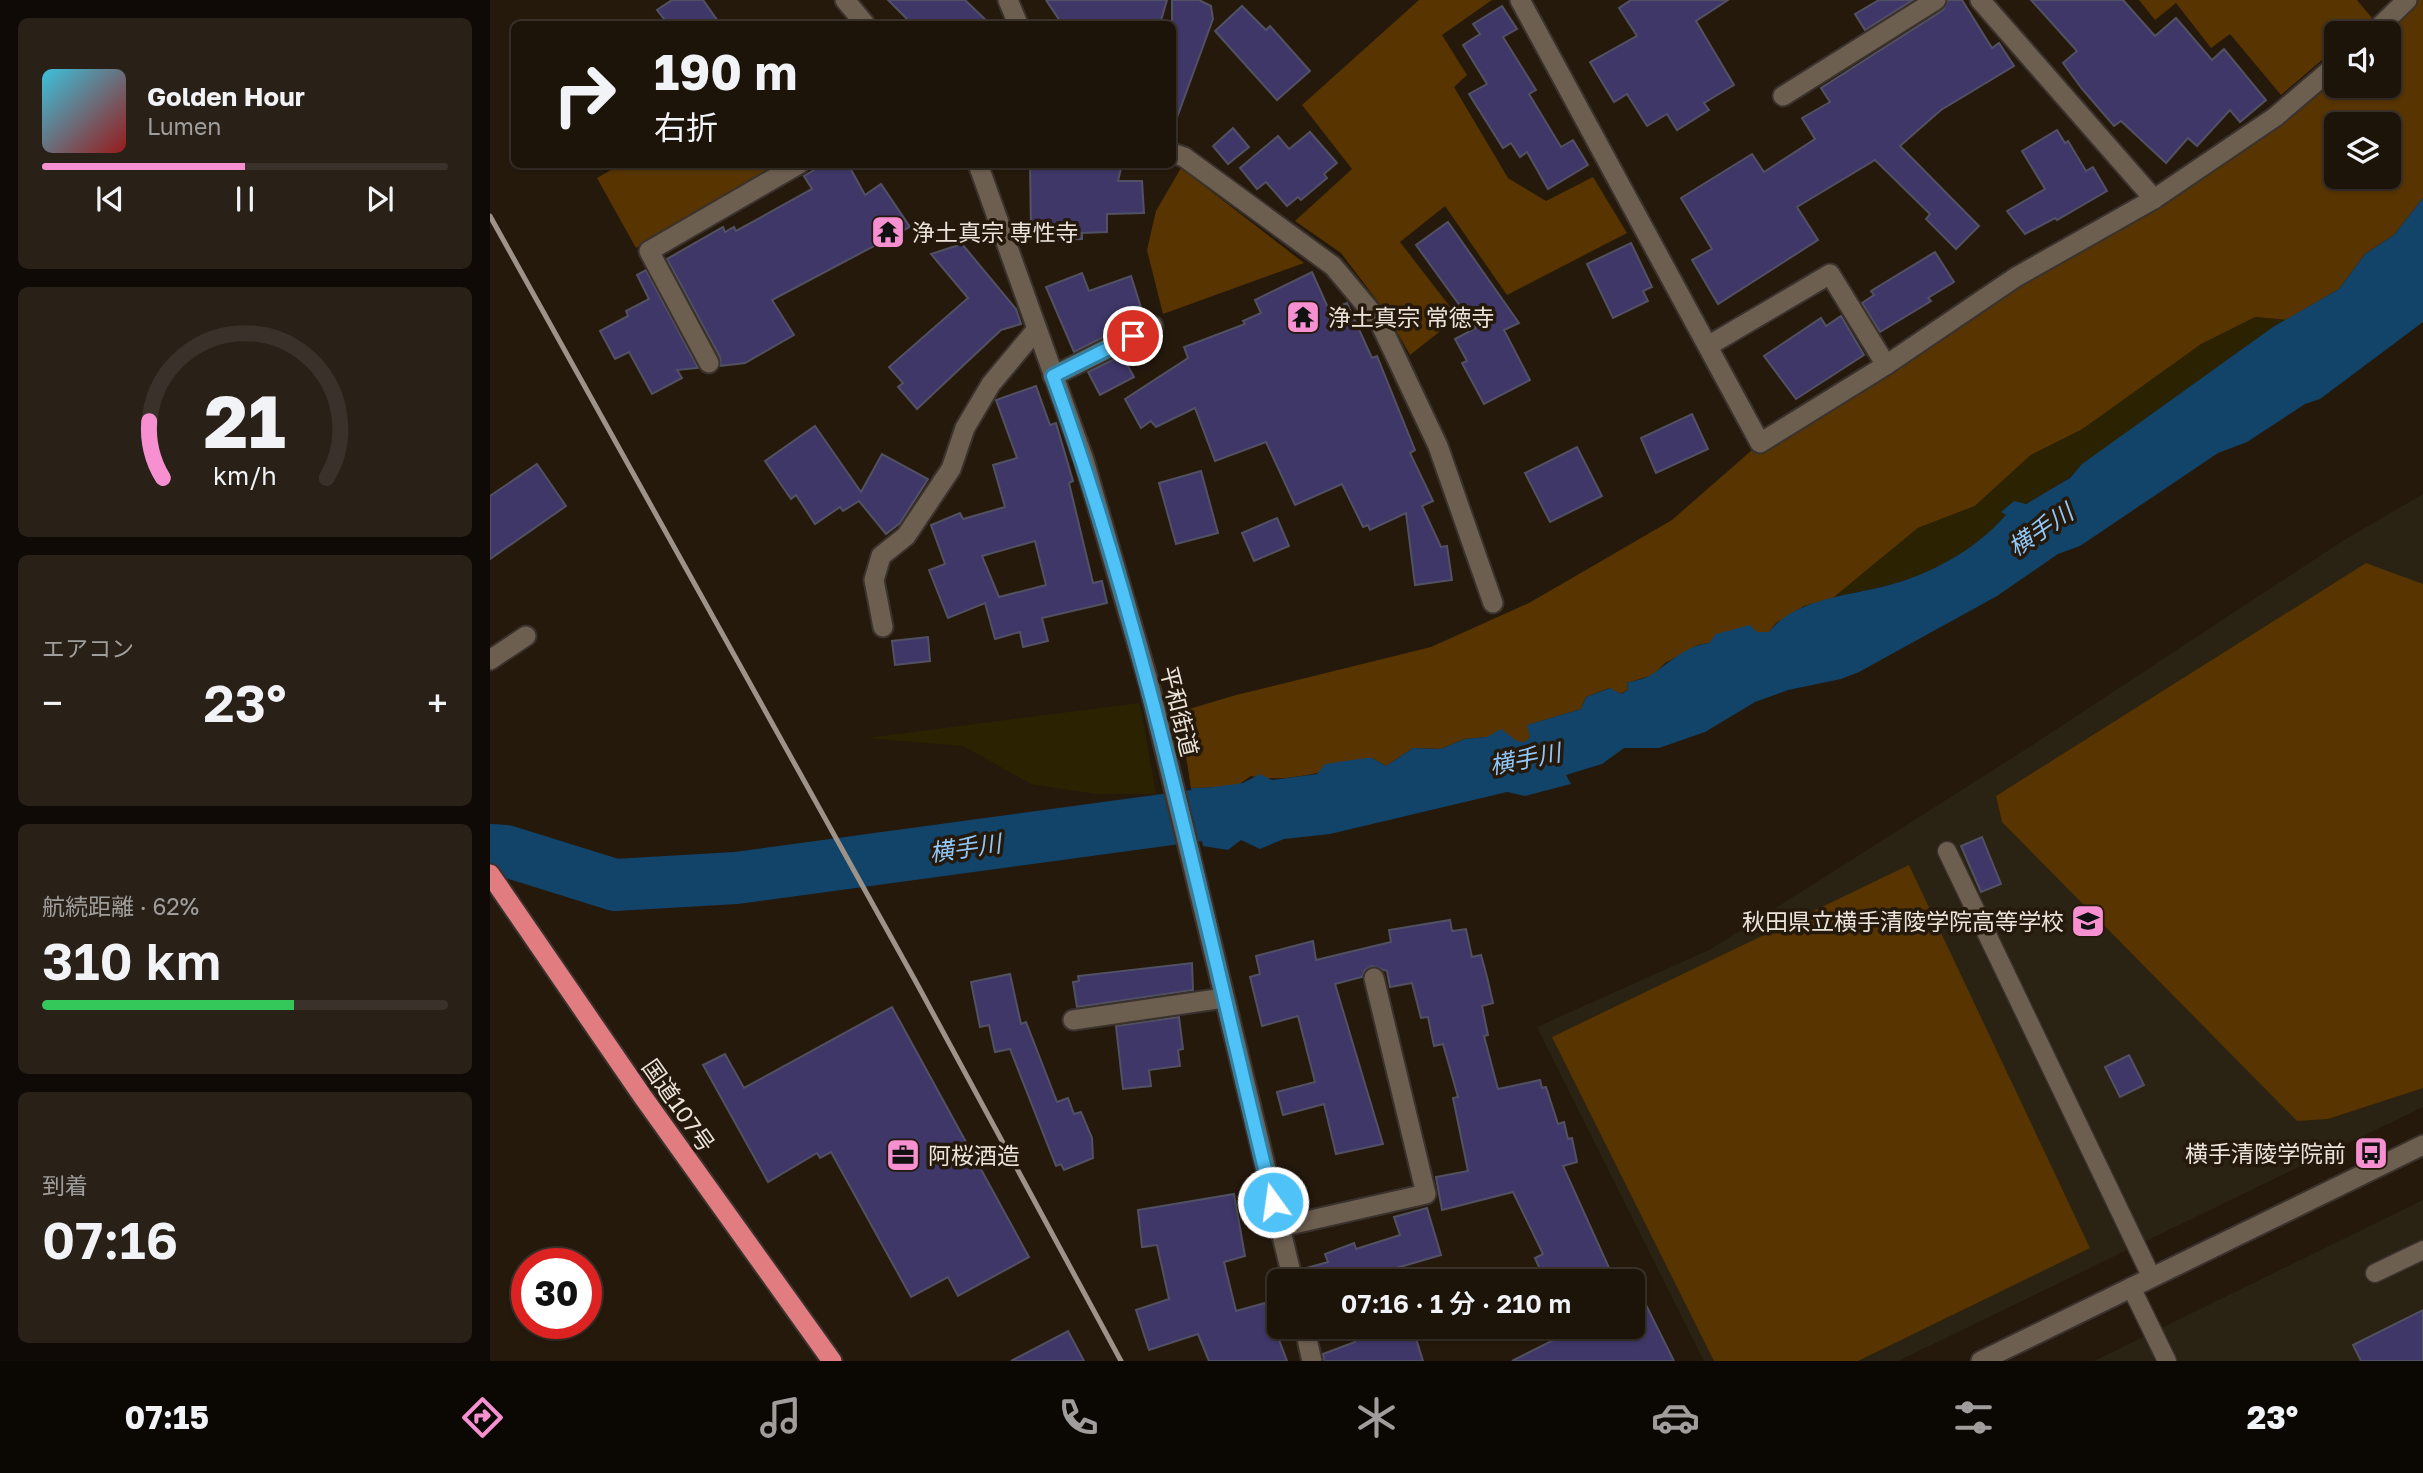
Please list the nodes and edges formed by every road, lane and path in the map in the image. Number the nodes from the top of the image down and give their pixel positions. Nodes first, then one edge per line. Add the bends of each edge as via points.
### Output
1 (845, 0) edge
2 (1008, 0) edge
3 (1520, 0) edge
4 (1936, 0) edge
5 (1980, 0) edge
6 (2407, 0) edge
7 (862, 21) edge
8 (1017, 21) edge
9 (2385, 21) edge
10 (2324, 75) edge
11 (1783, 96) dead end
12 (1176, 154) edge
13 (792, 168) edge
14 (979, 168) edge
15 (2154, 199) junction
16 (1153, 326) dead end
17 (1036, 330) junction
18 (1708, 346) junction
19 (709, 363) dead end
20 (1886, 365) junction
21 (1053, 376) junction
22 (1493, 603) dead end
23 (883, 627) dead end
24 (526, 636) dead end
25 (490, 660) edge
26 (1947, 851) dead end
27 (490, 874) edge
28 (1374, 978) dead end
29 (1224, 998) junction
30 (1073, 1020) dead end
31 (2423, 1145) edge
32 (1280, 1227) junction
33 (2423, 1250) edge
34 (1290, 1269) edge
35 (2375, 1273) dead end
36 (2151, 1276) junction
37 (2131, 1287) junction
38 (1307, 1339) edge
39 (832, 1361) edge
40 (1312, 1361) edge
41 (1981, 1361) edge
42 (2167, 1361) edge

1 - 7 street
2 - 8 street
3 - 18 street
4 - 11 street
5 - 15 street
6 - 9 street
10 - 15 street via 2275,117
12 - 22 street via 1333,266 1379,321 1438,446
13 - 19 street via 649,251
14 - 17 street, 平和街道
15 - 20 street via 2016,277
16 - 21 street
17 - 21 street, 平和街道
17 - 23 street via 991,384 965,428 951,468 906,536 881,556 874,580
18 - 20 street via 1830,274
18 - 20 street via 1760,443
21 - 29 street, 平和街道 via 1084,460 1155,705
24 - 25 street
26 - 36 lane
27 - 39 highway, 国道107号
28 - 32 street via 1426,1194
29 - 30 street
29 - 32 street, 平和街道
31 - 36 street
32 - 34 street, 平和街道
33 - 35 lane
36 - 37 street
37 - 41 street
37 - 42 lane
38 - 40 street

